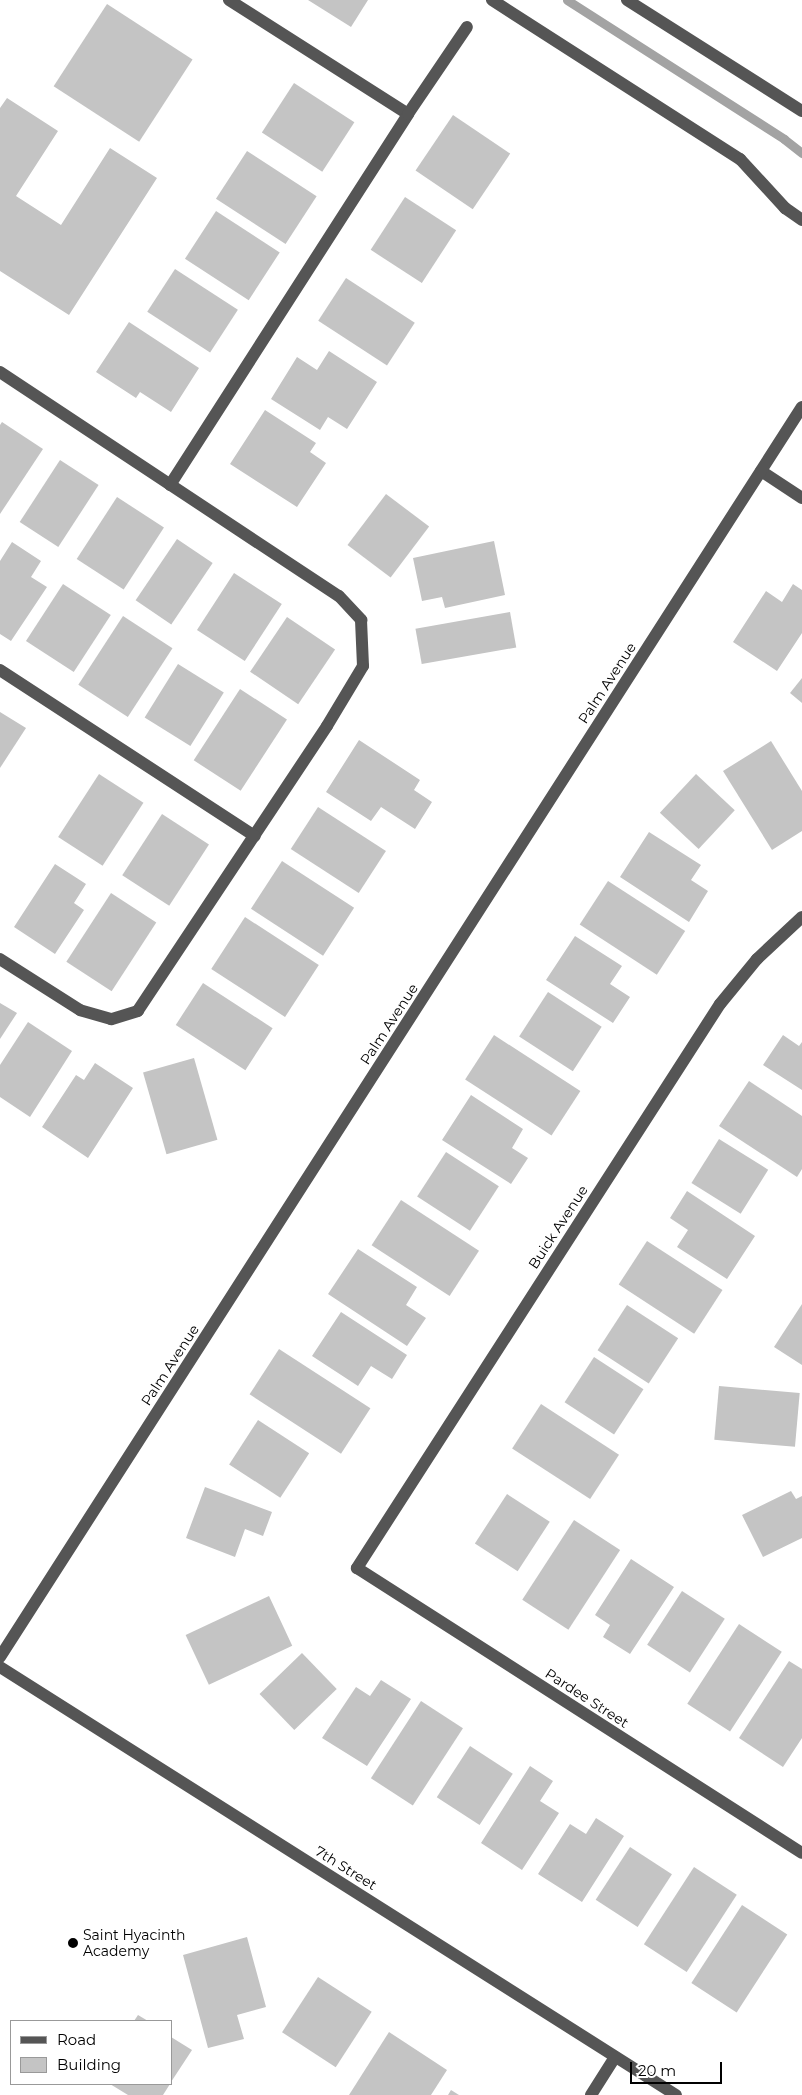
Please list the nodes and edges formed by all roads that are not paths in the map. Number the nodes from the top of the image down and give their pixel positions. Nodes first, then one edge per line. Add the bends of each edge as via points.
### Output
1 (229, 0) edge
2 (492, 0) edge
3 (627, 0) edge
4 (467, 26) dead end
5 (802, 111) edge
6 (408, 114) junction
7 (802, 220) edge
8 (0, 372) edge
9 (802, 407) edge
10 (761, 471) junction
11 (170, 486) junction
12 (802, 498) edge
13 (0, 670) edge
14 (255, 836) junction
15 (802, 917) edge
16 (0, 959) edge
17 (357, 1568) joint
18 (0, 1657) edge
19 (0, 1667) edge
20 (802, 1853) edge
21 (616, 2058) junction
22 (591, 2095) edge
23 (676, 2095) edge

1 - 6 street
2 - 7 street via 740,159 785,208
3 - 5 street
4 - 6 street
6 - 11 street
8 - 11 street
9 - 10 street, Palm Avenue
10 - 12 street
10 - 18 street, Palm Avenue
11 - 14 street via 340,596 361,620 363,666
13 - 14 street
14 - 16 street via 138,1011 111,1019 80,1010
15 - 17 street, Buick Avenue via 757,959 720,1004
17 - 20 street, Pardee Street
19 - 21 street, 7th Street
21 - 22 street
21 - 23 street, 7th Street

